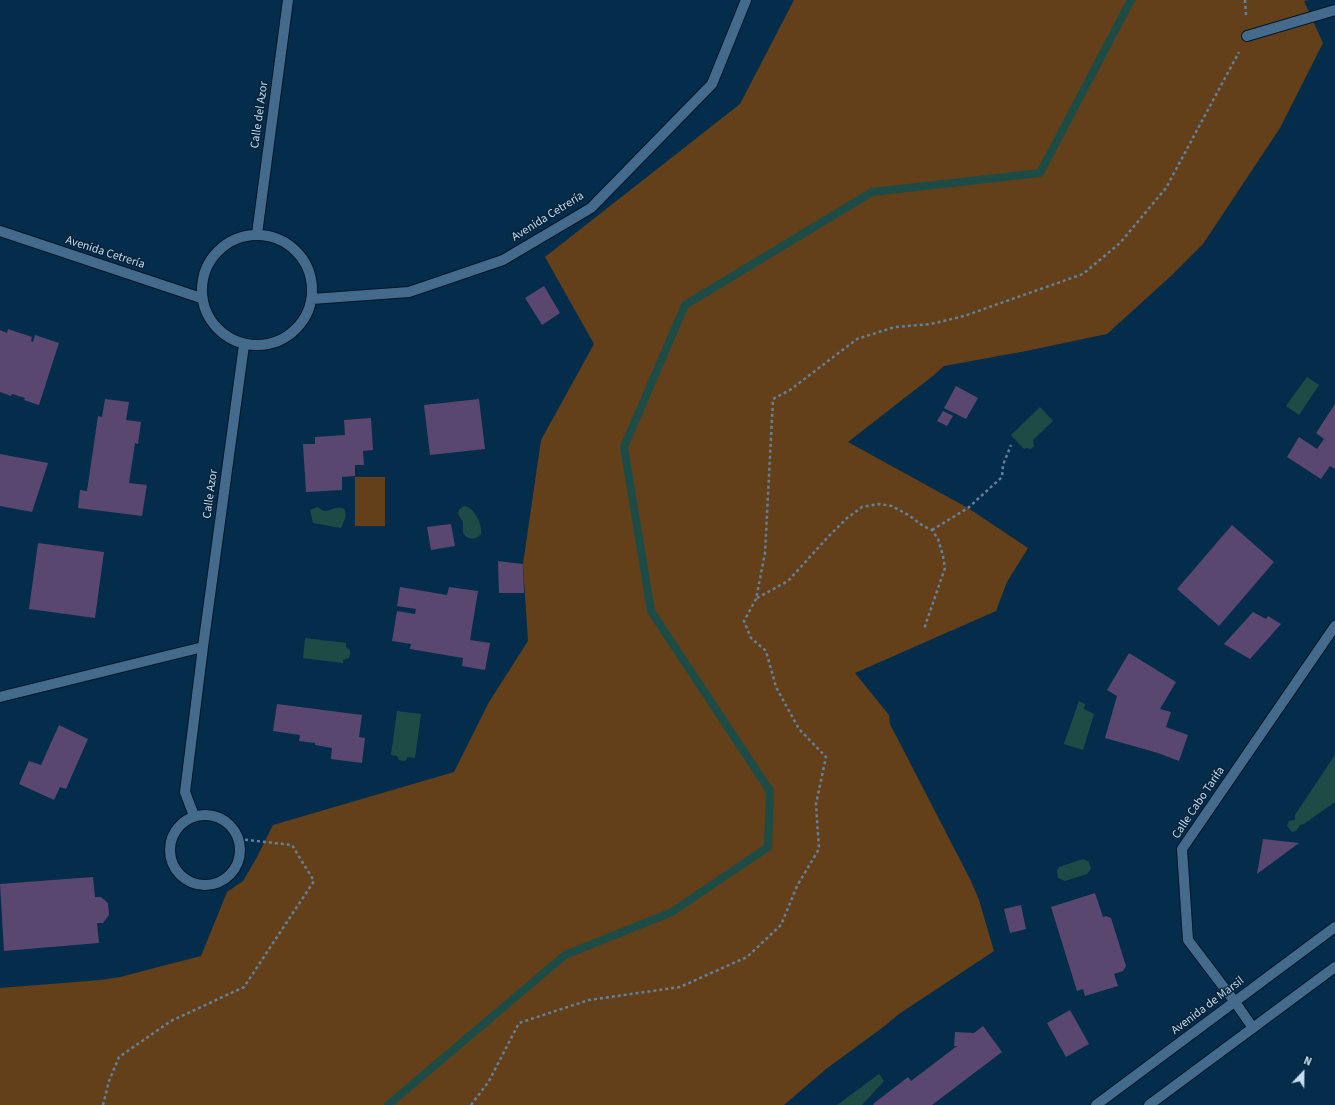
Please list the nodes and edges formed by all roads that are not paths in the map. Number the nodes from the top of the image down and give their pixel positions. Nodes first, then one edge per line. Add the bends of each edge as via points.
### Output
1 (288, 0) edge
2 (746, 0) edge
3 (1335, 10) edge
4 (1247, 36) road end
5 (0, 232) edge
6 (256, 234) junction
7 (201, 298) junction
8 (312, 299) junction
9 (244, 345) junction
10 (1335, 626) edge
11 (203, 647) junction
12 (0, 697) edge
13 (194, 816) junction
14 (1335, 927) edge
15 (1335, 967) edge
16 (1235, 1002) junction
17 (1253, 1028) junction
18 (1096, 1105) edge
19 (1149, 1105) edge

1 - 6 street, Calle del Azor
2 - 8 street, Avenida Cetrería via 712,84 591,208 504,260 409,292
3 - 4 street
5 - 7 street, Avenida Cetrería
6 - 7 street via 233,240 214,254 203,274
6 - 8 street via 280,239 299,254 311,275
7 - 9 street via 209,319 224,335
8 - 9 street via 304,320 288,337 267,346
9 - 11 street, Calle Azor
10 - 16 street, Calle Cabo Tarifa via 1182,849 1188,940
11 - 12 street
11 - 13 street, Calle Azor via 184,792
13 - 13 street via 208,815 222,819 232,827 239,839 241,853 237,866 228,877 216,884 203,886 189,882 178,873 172,861 170,847 174,834 182,823
14 - 16 street, Avenida de Marsil
15 - 17 street
16 - 17 street, Calle Cabo Tarifa
16 - 18 street, Avenida de Marsil
17 - 19 street

